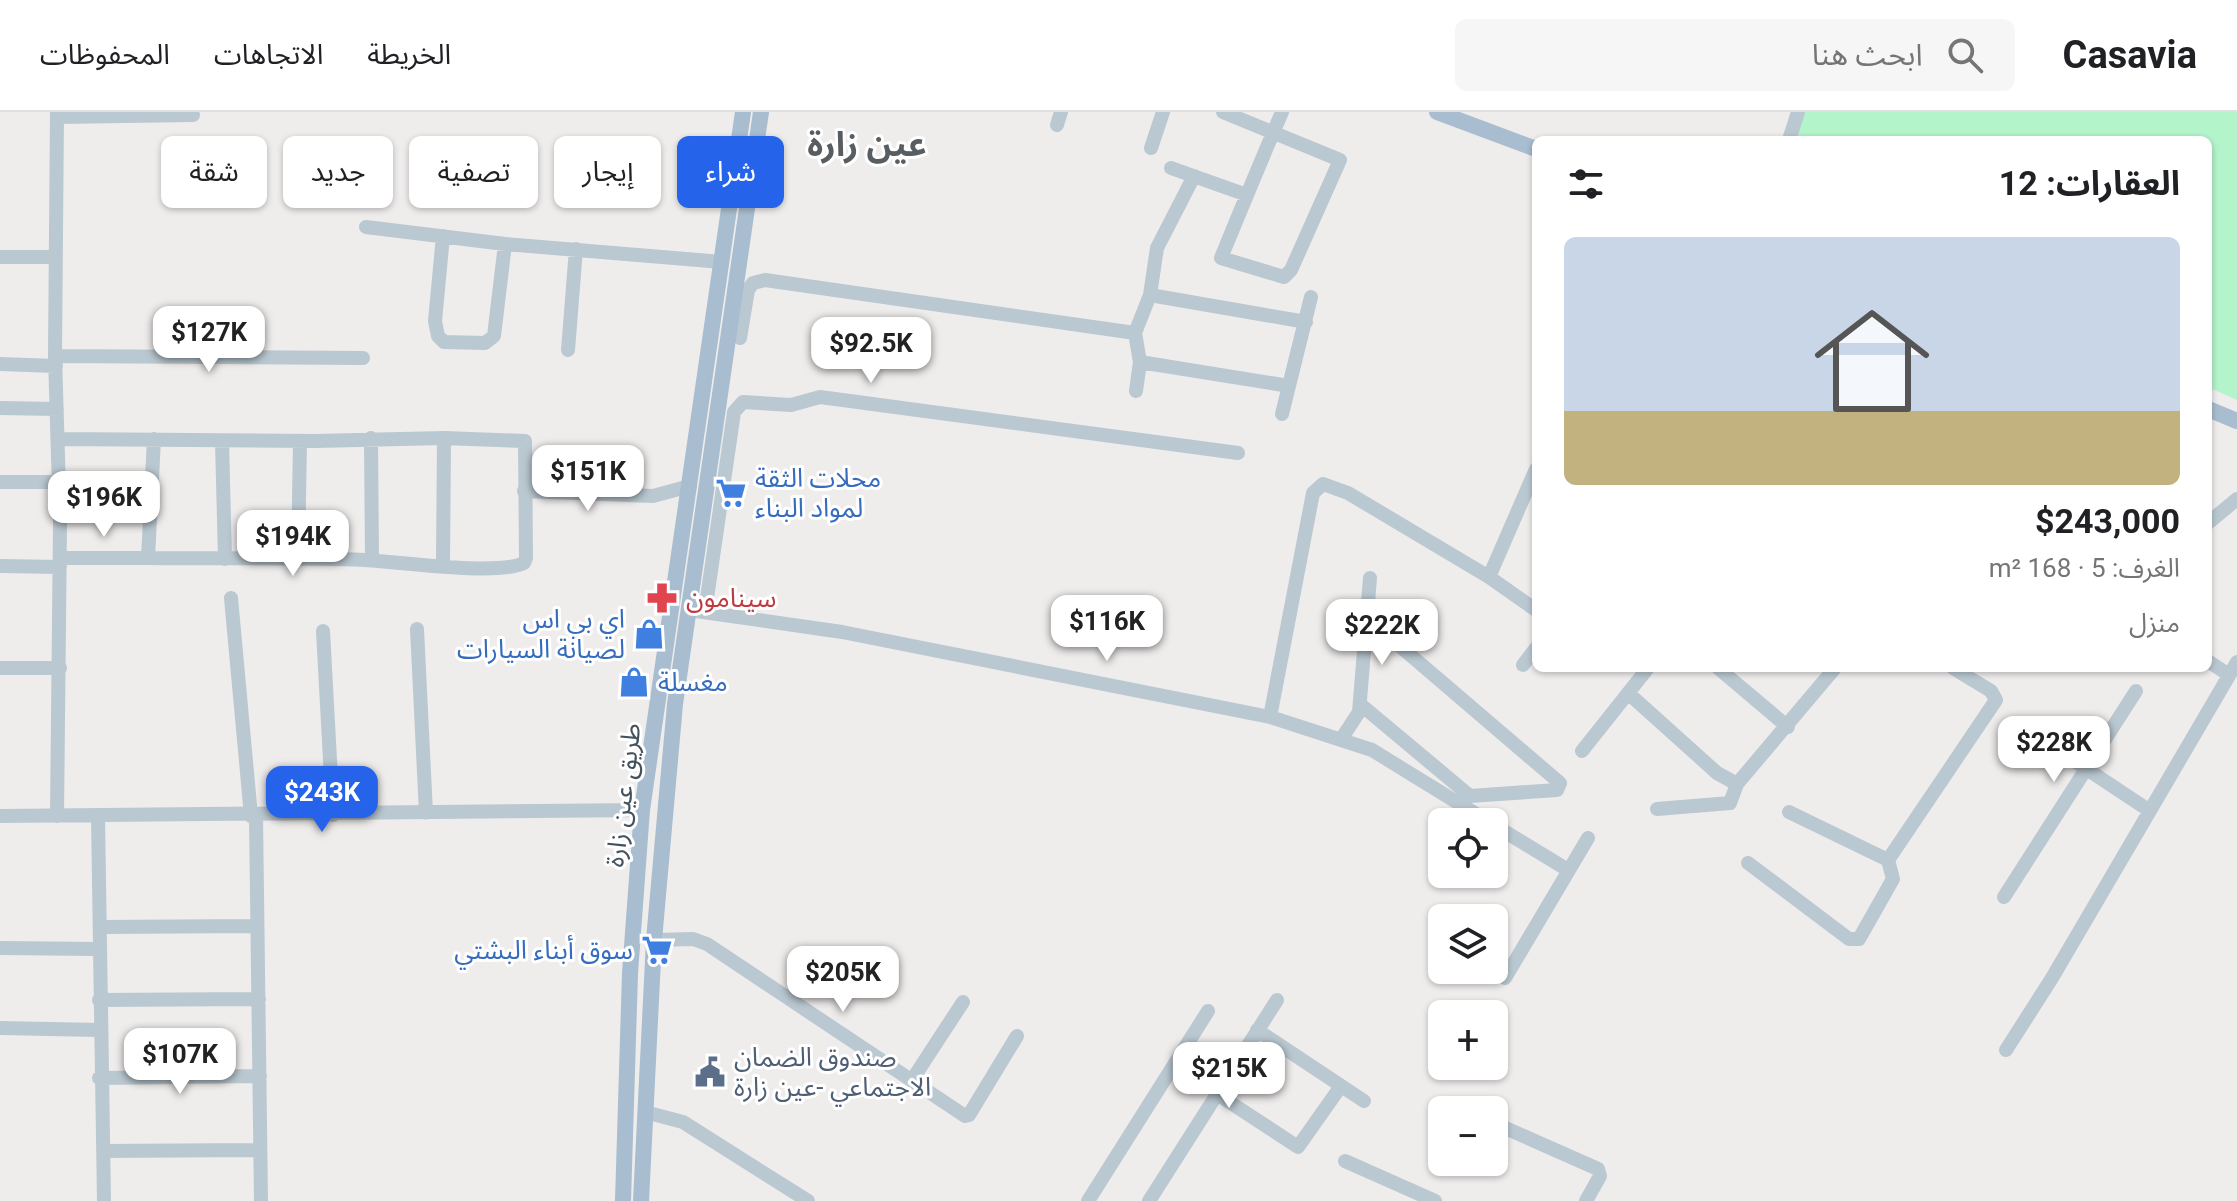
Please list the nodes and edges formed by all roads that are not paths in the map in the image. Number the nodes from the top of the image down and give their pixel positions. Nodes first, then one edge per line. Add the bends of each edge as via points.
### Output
1 (743, 112) edge
2 (761, 112) edge
3 (1163, 112) edge
4 (1223, 112) edge
5 (1282, 112) edge
6 (1437, 112) edge
7 (1798, 112) edge
8 (57, 114) edge
9 (193, 115) dead end
10 (1273, 133) junction
11 (1790, 136) edge
12 (1151, 148) dead end
13 (1532, 148) edge
14 (1171, 168) dead end
15 (1194, 176) junction
16 (1247, 195) junction
17 (366, 227) dead end
18 (443, 236) junction
19 (505, 244) junction
20 (576, 249) junction
21 (0, 257) edge
22 (55, 257) junction
23 (722, 262) junction
24 (1150, 295) junction
25 (1311, 297) dead end
26 (1306, 322) junction
27 (1135, 333) junction
28 (740, 338) dead end
29 (568, 350) dead end
30 (363, 358) dead end
31 (55, 361) junction
32 (1140, 362) junction
33 (0, 364) edge
34 (1289, 386) junction
35 (1136, 391) dead end
36 (0, 408) edge
37 (57, 409) junction
38 (2212, 411) edge
39 (1282, 414) dead end
40 (2237, 421) edge
41 (371, 438) junction
42 (444, 438) junction
43 (58, 439) junction
44 (154, 439) junction
45 (222, 441) junction
46 (300, 441) junction
47 (1238, 453) dead end
48 (1532, 478) edge
49 (0, 482) edge
50 (59, 482) junction
51 (690, 486) junction
52 (524, 491) junction
53 (653, 496) junction
54 (2237, 499) edge
55 (687, 508) junction
56 (2212, 520) edge
57 (148, 558) junction
58 (225, 559) junction
59 (298, 559) junction
60 (372, 560) junction
61 (60, 562) junction
62 (443, 564) junction
63 (0, 566) edge
64 (1489, 577) junction
65 (1370, 578) dead end
66 (231, 598) dead end
67 (1532, 607) edge
68 (697, 611) junction
69 (1367, 618) junction
70 (417, 629) dead end
71 (323, 631) dead end
72 (1532, 653) edge
73 (2212, 662) edge
74 (1523, 665) dead end
75 (0, 668) edge
76 (60, 668) junction
77 (2233, 669) edge
78 (1645, 672) edge
79 (1723, 672) edge
80 (1832, 672) edge
81 (1960, 672) edge
82 (2136, 691) dead end
83 (1628, 693) junction
84 (1360, 704) junction
85 (1270, 717) junction
86 (1788, 727) junction
87 (1342, 738) junction
88 (2040, 738) dead end
89 (1582, 751) dead end
90 (2087, 769) junction
91 (1737, 784) junction
92 (1466, 808) edge
93 (1657, 809) dead end
94 (642, 810) junction
95 (2150, 811) junction
96 (1789, 812) dead end
97 (426, 813) junction
98 (333, 815) junction
99 (0, 816) edge
100 (57, 816) junction
101 (253, 816) junction
102 (98, 817) junction
103 (1508, 834) edge
104 (1588, 838) dead end
105 (1888, 860) junction
106 (1748, 863) dead end
107 (1568, 870) junction
108 (2004, 897) dead end
109 (257, 926) junction
110 (100, 927) junction
111 (654, 940) junction
112 (0, 948) edge
113 (98, 949) junction
114 (1508, 973) edge
115 (259, 999) junction
116 (99, 1000) junction
117 (1277, 1000) dead end
118 (963, 1002) dead end
119 (1208, 1011) dead end
120 (0, 1028) edge
121 (99, 1030) junction
122 (1257, 1030) junction
123 (1017, 1036) dead end
124 (2006, 1050) dead end
125 (260, 1076) junction
126 (99, 1078) junction
127 (912, 1080) junction
128 (1341, 1086) junction
129 (1217, 1094) junction
130 (1364, 1101) dead end
131 (645, 1112) junction
132 (1508, 1129) edge
133 (260, 1150) junction
134 (103, 1151) junction
135 (1345, 1161) dead end
136 (1155, 1199) edge
137 (104, 1201) edge
138 (261, 1201) edge
139 (623, 1201) edge
140 (641, 1201) edge
141 (808, 1201) edge
142 (1088, 1201) edge
143 (1435, 1201) edge
144 (1586, 1201) edge

1 - 23 main road, طريق عين زارة
2 - 68 main road, طريق عين زارة
3 - 12 street
4 - 10 street
5 - 10 street
6 - 13 main road
7 - 11 street
8 - 9 street
8 - 22 street
10 - 16 street
10 - 16 street via 1340,160 1284,277 1221,258
14 - 15 street
15 - 16 street
15 - 24 street via 1160,238
17 - 18 street
18 - 19 street
18 - 19 street via 435,321 444,342 485,343 494,336
19 - 20 street
20 - 23 street
20 - 29 street
21 - 22 street
22 - 31 street
23 - 51 main road, طريق عين زارة
24 - 26 street
24 - 27 street
25 - 26 street
26 - 34 street
27 - 28 street via 765,280 748,290
27 - 32 street
30 - 31 street
31 - 33 street
31 - 37 street
32 - 34 street
32 - 35 street
34 - 39 street
36 - 37 street
37 - 43 street
38 - 40 main road
41 - 42 street
41 - 46 street
41 - 60 street
42 - 52 street via 525,441
42 - 62 street
43 - 44 street
43 - 50 street
44 - 45 street
44 - 57 street
45 - 46 street
45 - 58 street
46 - 59 street
47 - 68 street via 820,397 791,405 743,402 734,412
48 - 64 street
49 - 50 street
50 - 61 street
51 - 53 street
51 - 55 main road, طريق عين زارة
52 - 53 street
52 - 62 street via 524,563
53 - 55 street
54 - 56 street
55 - 94 main road, طريق عين زارة
57 - 58 street
57 - 61 street
58 - 59 street
59 - 60 street
60 - 62 street
61 - 63 street
61 - 76 street
64 - 67 street
64 - 85 street via 1348,493 1323,484 1313,493
65 - 69 street
66 - 101 street
68 - 85 street via 842,632
68 - 111 main road, طريق عين زارة via 670,752
69 - 84 street
69 - 84 street via 1560,783 1557,790 1470,796
70 - 97 street
71 - 98 street
72 - 74 street
73 - 77 street
75 - 76 street
76 - 100 street
77 - 95 street
78 - 83 street
79 - 86 street
80 - 86 street
81 - 105 street via 1991,691 1996,700
82 - 90 street
83 - 89 street
83 - 91 street via 1717,773
84 - 87 street
85 - 87 street
86 - 91 street
87 - 92 street via 1372,750
88 - 90 street
90 - 95 street
90 - 108 street
91 - 93 street via 1730,803
94 - 97 street
94 - 139 main road, طريق عين زارة via 630,973
95 - 124 street
96 - 105 street
97 - 98 street
98 - 101 street
99 - 100 street
100 - 102 street
101 - 102 street
101 - 109 street
102 - 110 street
103 - 107 street
104 - 107 street
105 - 106 street via 1893,879 1855,941
107 - 114 street
109 - 110 street
109 - 115 street
110 - 113 street
111 - 127 street via 707,944
111 - 131 main road, طريق عين زارة
112 - 113 street
113 - 116 street
115 - 116 street
115 - 125 street
116 - 121 street
117 - 122 street
118 - 127 street
119 - 142 street
120 - 121 street
121 - 126 street
122 - 128 street
122 - 129 street
123 - 127 street via 969,1115
125 - 126 street
125 - 133 street
126 - 134 street
128 - 129 street via 1298,1147
128 - 130 street
129 - 136 street
131 - 140 main road, طريق عين زارة
131 - 141 street via 683,1122
132 - 144 street via 1598,1169 1600,1176
133 - 134 street
133 - 138 street
134 - 137 street
135 - 143 street

